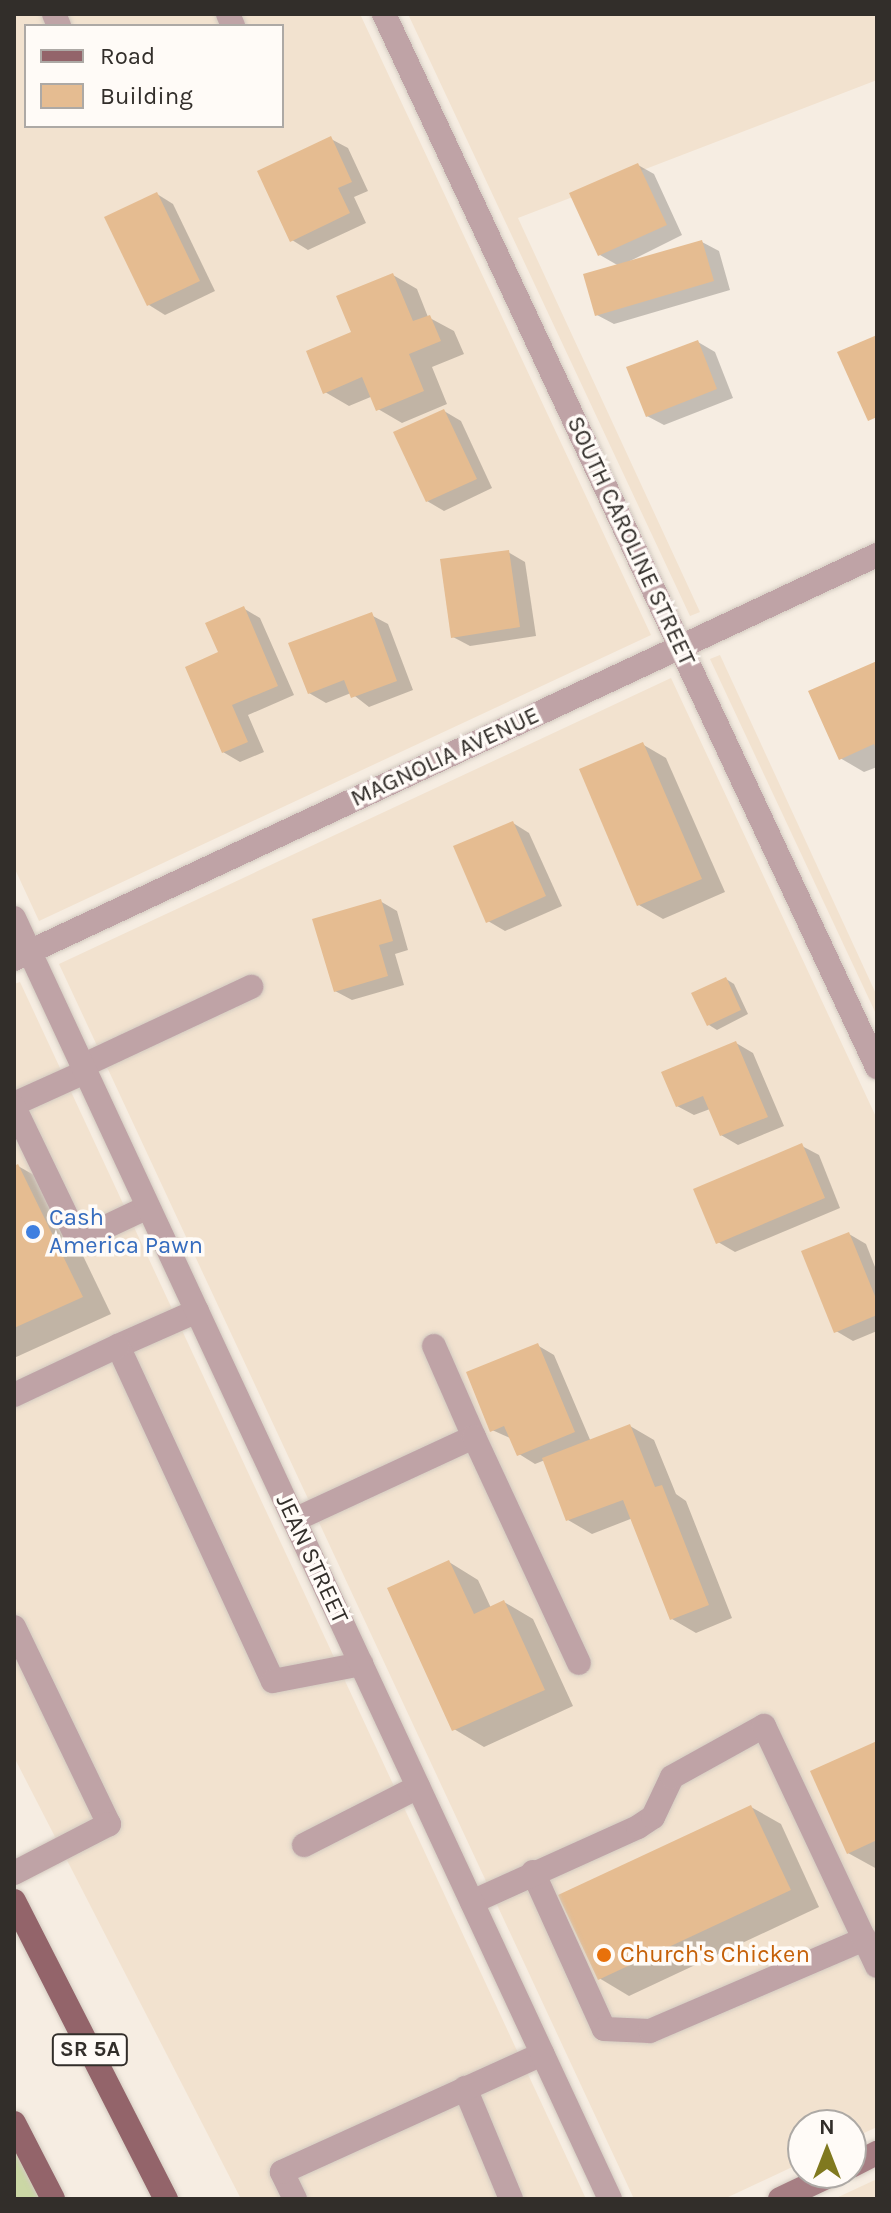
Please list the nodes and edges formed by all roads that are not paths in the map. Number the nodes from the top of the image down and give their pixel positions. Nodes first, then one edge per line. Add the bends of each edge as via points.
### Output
1 (384, 14) edge
2 (877, 555) edge
3 (681, 647) junction
4 (14, 918) edge
5 (22, 955) edge
6 (251, 987) dead end
7 (877, 1067) edge
8 (84, 1069) junction
9 (14, 1106) edge
10 (148, 1207) junction
11 (197, 1311) junction
12 (118, 1346) junction
13 (434, 1346) dead end
14 (14, 1395) edge
15 (474, 1437) junction
16 (294, 1520) junction
17 (14, 1627) edge
18 (21, 1662) edge
19 (579, 1663) dead end
20 (361, 1664) junction
21 (418, 1787) junction
22 (304, 1845) dead end
23 (533, 1872) junction
24 (14, 1873) edge
25 (14, 1901) edge
26 (472, 1902) junction
27 (865, 1939) junction
28 (877, 1966) edge
29 (542, 2054) junction
30 (465, 2088) junction
31 (14, 2123) edge
32 (801, 2189) edge
33 (53, 2199) edge
34 (166, 2199) edge
35 (295, 2199) edge
36 (511, 2199) edge
37 (610, 2199) edge
38 (780, 2199) edge

1 - 3 street, SOUTH CAROLINE STREET
2 - 3 street, MAGNOLIA AVENUE
3 - 5 street, MAGNOLIA AVENUE
3 - 7 street, SOUTH CAROLINE STREET
4 - 5 street, JEAN STREET
5 - 8 street, JEAN STREET
6 - 8 street
8 - 9 street
8 - 10 street, JEAN STREET
9 - 10 street via 78,1240
10 - 11 street, JEAN STREET
11 - 12 street
11 - 16 street, JEAN STREET
12 - 14 street
12 - 20 street via 273,1681
13 - 15 street
15 - 16 street
15 - 19 street
16 - 20 street, JEAN STREET
17 - 18 street
18 - 24 street via 109,1824
20 - 21 street, JEAN STREET
21 - 22 street
21 - 26 street, JEAN STREET
23 - 26 street
23 - 27 street via 604,2029 650,2031
23 - 27 street via 638,1827 653,1817 672,1777 764,1726
25 - 34 main road, SR 5A
26 - 29 street, JEAN STREET
27 - 28 street
29 - 30 street
29 - 37 street, JEAN STREET
30 - 35 street via 282,2172
30 - 36 street
31 - 33 main road
32 - 38 street

